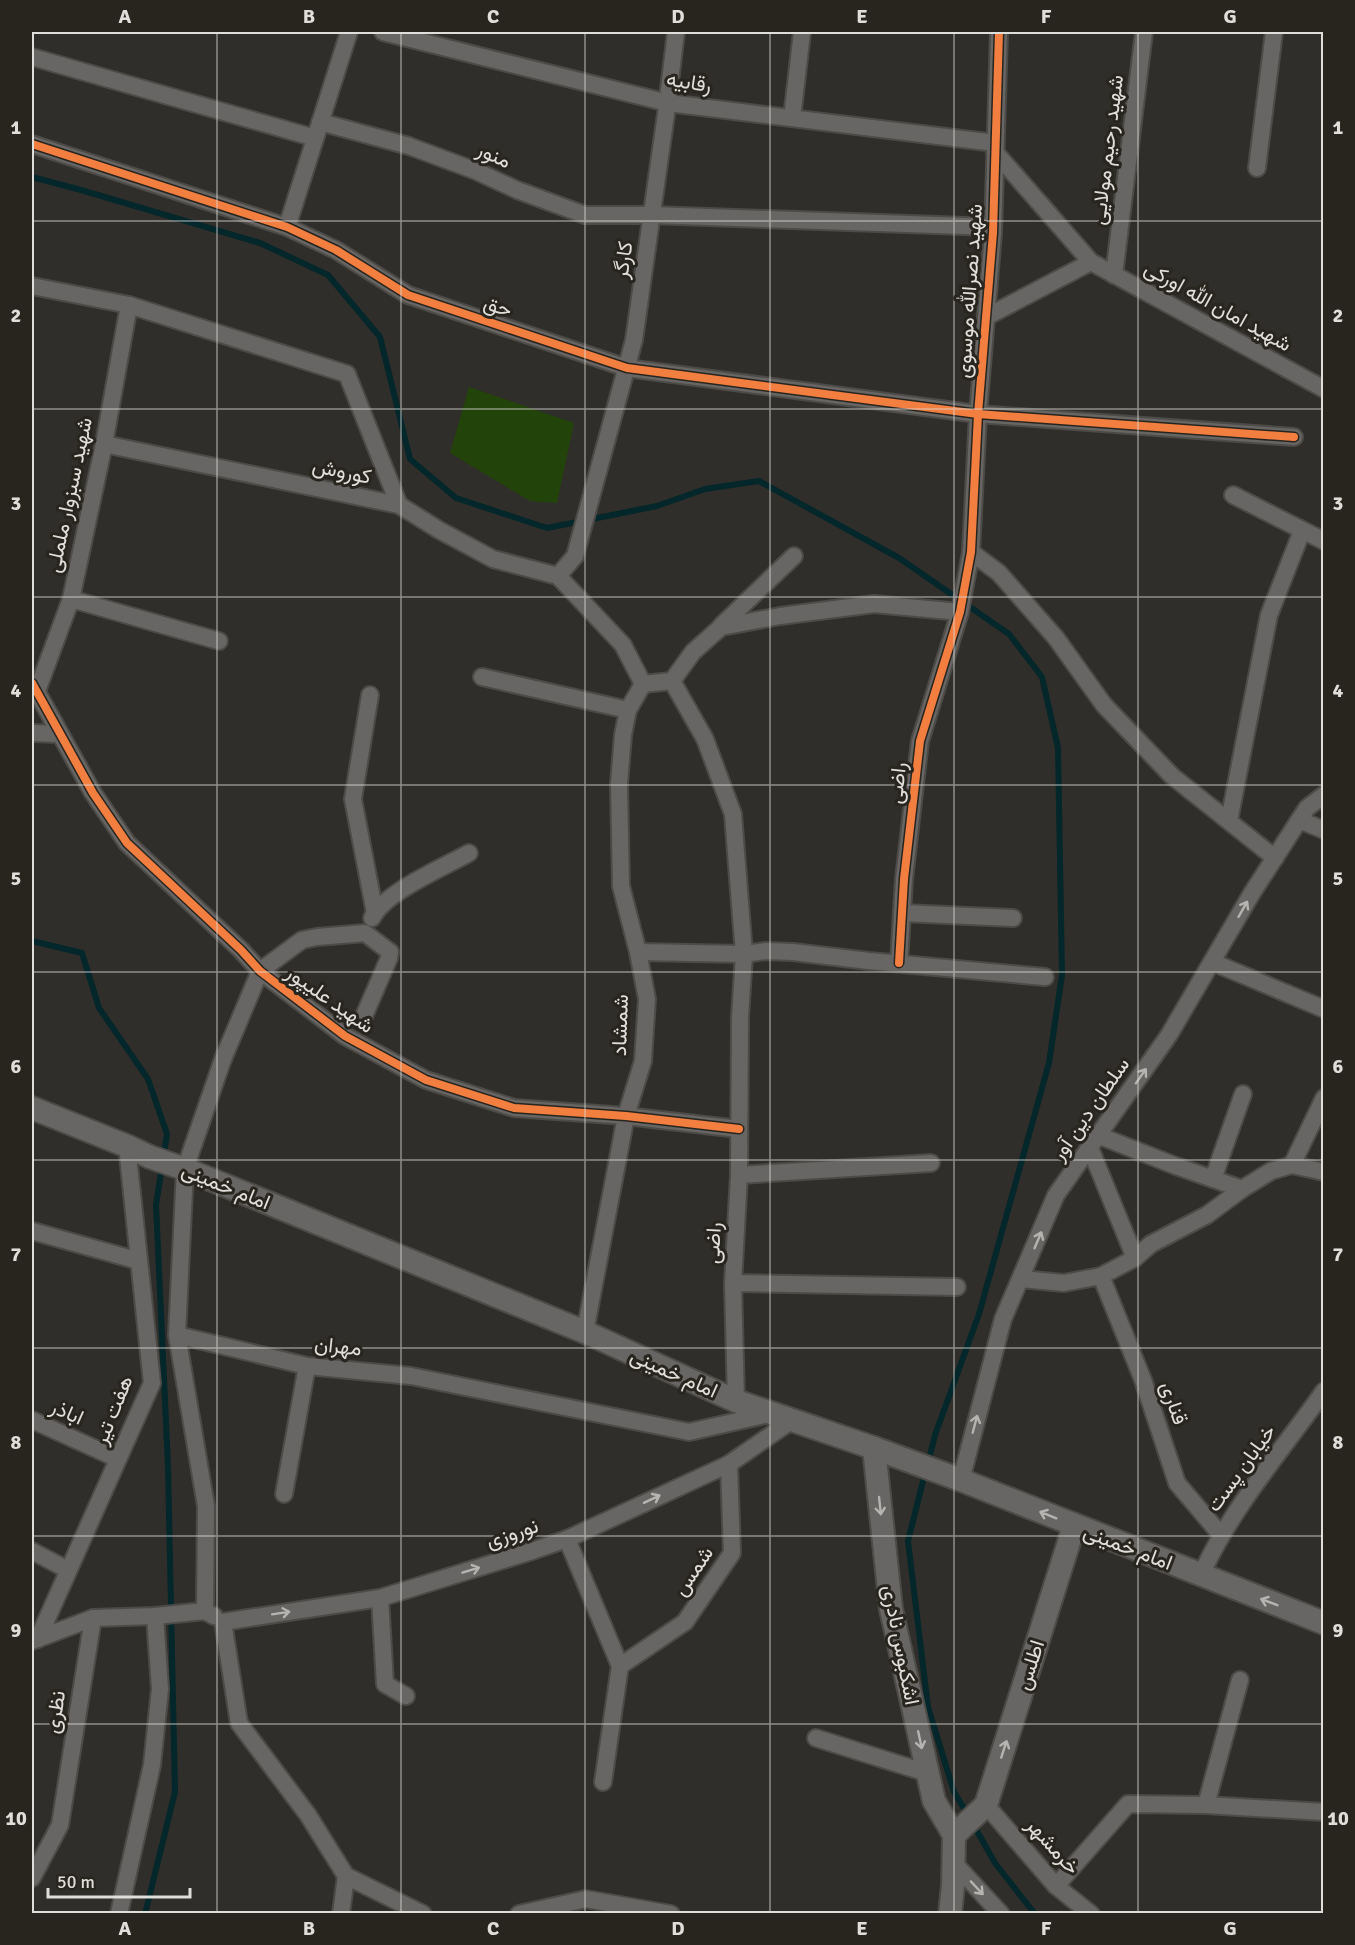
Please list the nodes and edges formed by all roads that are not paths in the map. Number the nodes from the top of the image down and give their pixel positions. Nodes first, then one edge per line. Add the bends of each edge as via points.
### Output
1 (349, 32) edge
2 (383, 32) edge
3 (676, 32) edge
4 (802, 32) edge
5 (999, 32) edge
6 (1144, 32) edge
7 (1274, 32) edge
8 (32, 57) edge
9 (668, 103) junction
10 (792, 118) junction
11 (317, 130) junction
12 (32, 144) edge
13 (995, 148) junction
14 (1257, 168) dead end
15 (652, 215) junction
16 (287, 227) junction
17 (993, 227) junction
18 (1091, 262) junction
19 (1114, 275) junction
20 (32, 286) edge
21 (129, 305) junction
22 (986, 317) junction
23 (627, 368) junction
24 (1323, 389) edge
25 (978, 414) junction
26 (1294, 437) dead end
27 (104, 444) junction
28 (1233, 495) dead end
29 (399, 505) junction
30 (1302, 531) junction
31 (1323, 541) edge
32 (971, 552) junction
33 (794, 556) dead end
34 (558, 576) junction
35 (71, 599) junction
36 (960, 612) junction
37 (721, 627) junction
38 (219, 641) dead end
39 (482, 677) dead end
40 (672, 681) junction
41 (643, 684) junction
42 (34, 687) edge
43 (370, 695) dead end
44 (628, 710) junction
45 (32, 733) edge
46 (59, 734) junction
47 (1323, 795) edge
48 (1299, 820) junction
49 (1228, 821) junction
50 (1323, 830) edge
51 (469, 853) dead end
52 (1275, 858) junction
53 (375, 914) junction
54 (903, 914) junction
55 (1013, 918) dead end
56 (365, 933) junction
57 (638, 952) junction
58 (744, 954) junction
59 (1212, 962) junction
60 (899, 963) junction
61 (260, 971) junction
62 (1045, 977) dead end
63 (1323, 1009) edge
64 (364, 1016) dead end
65 (1243, 1094) dead end
66 (1323, 1098) edge
67 (32, 1108) edge
68 (626, 1116) junction
69 (739, 1129) junction
70 (1095, 1142) junction
71 (127, 1146) junction
72 (932, 1163) dead end
73 (1292, 1165) junction
74 (181, 1167) junction
75 (1323, 1173) edge
76 (738, 1175) junction
77 (1214, 1179) junction
78 (1242, 1188) junction
79 (32, 1230) edge
80 (1135, 1258) junction
81 (139, 1261) junction
82 (1101, 1276) junction
83 (1021, 1279) junction
84 (733, 1282) junction
85 (957, 1287) dead end
86 (585, 1332) junction
87 (177, 1335) junction
88 (307, 1366) junction
89 (1323, 1391) edge
90 (736, 1401) junction
91 (768, 1414) junction
92 (32, 1420) edge
93 (791, 1421) junction
94 (874, 1448) junction
95 (118, 1459) junction
96 (729, 1464) junction
97 (961, 1480) junction
98 (284, 1494) dead end
99 (1074, 1526) junction
100 (1221, 1535) junction
101 (567, 1539) junction
102 (32, 1551) edge
103 (68, 1570) junction
104 (1201, 1575) junction
105 (380, 1598) junction
106 (205, 1611) junction
107 (155, 1616) junction
108 (93, 1618) junction
109 (223, 1622) junction
110 (1323, 1623) edge
111 (35, 1640) edge
112 (620, 1666) junction
113 (1240, 1680) dead end
114 (406, 1696) dead end
115 (816, 1738) dead end
116 (927, 1773) junction
117 (603, 1782) dead end
118 (986, 1805) junction
119 (1206, 1805) junction
120 (1323, 1812) edge
121 (954, 1834) junction
122 (953, 1862) junction
123 (346, 1876) junction
124 (32, 1878) edge
125 (1056, 1886) junction
126 (584, 1906) edge
127 (119, 1914) edge
128 (341, 1914) edge
129 (423, 1914) edge
130 (519, 1914) edge
131 (670, 1914) edge
132 (950, 1914) edge
133 (1001, 1914) edge
134 (1091, 1914) edge

1 - 11 street
2 - 9 street, رقابیه
3 - 9 street, کارگر
4 - 10 street
5 - 13 street, شهید نصرالله موسوی
6 - 19 street, شهید رحیم مولایی
7 - 14 street
8 - 11 street, منور
9 - 10 street, رقابیه
9 - 15 street, کارگر
10 - 13 street, رقابیه
11 - 15 street, منور via 409,147 585,214
11 - 16 street
12 - 16 street, حق
13 - 17 street, شهید نصرالله موسوی
13 - 18 street, شهید امان الله اورکی
15 - 17 street, منور
15 - 23 street, کارگر
16 - 23 street, حق via 336,250 408,296
17 - 22 street, شهید نصرالله موسوی
18 - 19 street, شهید امان الله اورکی
18 - 22 street
19 - 24 street, شهید امان الله اورکی
20 - 21 street
21 - 27 street, شهید سبزوار ململی
21 - 29 street via 347,374
22 - 25 street, شهید نصرالله موسوی
23 - 25 street, حق
23 - 34 street, کارگر via 575,556
25 - 26 street, حق
25 - 32 street, شهید نصرالله موسوی
27 - 29 street, کوروش
27 - 35 street, شهید سبزوار ململی
28 - 30 street
29 - 34 street, کوروش via 493,559
30 - 31 street
30 - 49 street via 1269,615
32 - 36 street, راضی
32 - 49 street via 999,573 1056,638 1104,705 1172,776
33 - 37 street
34 - 41 street via 623,645
35 - 38 street
35 - 42 street, شهید سبزوار ململی
36 - 37 street via 874,604
36 - 54 street, راضی via 920,741
37 - 40 street via 693,652
39 - 44 street
40 - 41 street
40 - 58 street, راضی via 705,739 733,814
41 - 44 street, شمشاد
42 - 46 street, شهید علیپور
43 - 53 street via 353,799
44 - 57 street, شمشاد via 619,784 621,886
45 - 46 street
46 - 61 street, شهید علیپور via 127,843
47 - 48 street, سلطان دین آور
48 - 50 street
48 - 52 street, سلطان دین آور
49 - 52 street
51 - 53 street via 396,894
59 -> 52 street, سلطان دین آور
53 - 56 street
54 - 55 street
54 - 60 street, راضی
56 - 61 street via 303,940
56 - 64 street via 390,952
57 - 58 street
57 - 68 street, شمشاد via 647,999 643,1061
58 - 60 street via 793,952
58 - 69 street, راضی
59 - 63 street
70 -> 59 street, سلطان دین آور via 1169,1035
60 - 62 street
61 - 68 street, شهید علیپور via 345,1036 426,1080 514,1108
61 - 74 street
65 - 77 street
66 - 73 street
67 - 71 main road, امام خمینی
68 - 69 street, شهید علیپور
68 - 86 street, شمشاد
69 - 76 street, راضی
70 - 77 street
70 - 80 street
83 -> 70 street, سلطان دین آور via 1056,1195
71 - 74 main road, امام خمینی
71 - 81 street, هفت تیر
72 - 76 street
73 - 75 street
73 - 78 street via 1271,1171
74 - 86 main road, امام خمینی
74 - 87 street
76 - 84 street, راضی
77 - 78 street
78 - 80 street via 1207,1215 1151,1244
79 - 81 street
80 - 82 street
81 - 95 street, هفت تیر via 152,1383
82 - 83 street via 1064,1282
82 - 100 street, قناری via 1143,1380 1177,1483
97 -> 83 street, سلطان دین آور via 1003,1318
84 - 85 street
84 - 90 street, راضی
86 - 90 main road, امام خمینی
87 - 88 street, مهران
87 - 106 street via 206,1506
88 - 91 street, مهران via 411,1376 690,1432
88 - 98 street
89 - 100 street, خیابان پست
90 - 91 main road, امام خمینی
91 - 93 main road, امام خمینی
92 - 95 street, اباذر
93 - 94 main road, امام خمینی
93 - 96 street, نوروزی
94 - 97 main road, امام خمینی
94 -> 116 main road, اشکبوس نادری via 891,1609
95 - 103 street, هفت تیر
101 -> 96 street, نوروزی
96 - 112 street, شمس via 732,1553 685,1622
99 -> 97 main road, امام خمینی
99 - 104 main road, امام خمینی
118 -> 99 main road, اطلس
100 - 104 street, خیابان پست
105 -> 101 street, نوروزی
101 - 112 street
102 - 103 street
103 - 111 street, هفت تیر
110 -> 104 main road, امام خمینی
109 -> 105 street, نوروزی
105 - 114 street via 385,1684
106 - 107 street
106 - 109 street
107 - 108 street
107 - 127 street via 160,1689 152,1765
108 - 111 street
108 - 124 street, نظری via 60,1825
109 - 123 street via 239,1724 308,1815
112 - 117 street
113 - 119 street
115 - 116 street
116 - 121 main road, اشکبوس نادری via 934,1801
118 - 121 main road
118 - 125 street, خرمشهر
119 - 120 street
119 - 125 street via 1128,1804
121 - 122 main road
122 - 132 main road
122 -> 133 street
123 - 128 street
123 - 129 street
125 - 134 street, خرمشهر
126 - 130 street
126 - 131 street

